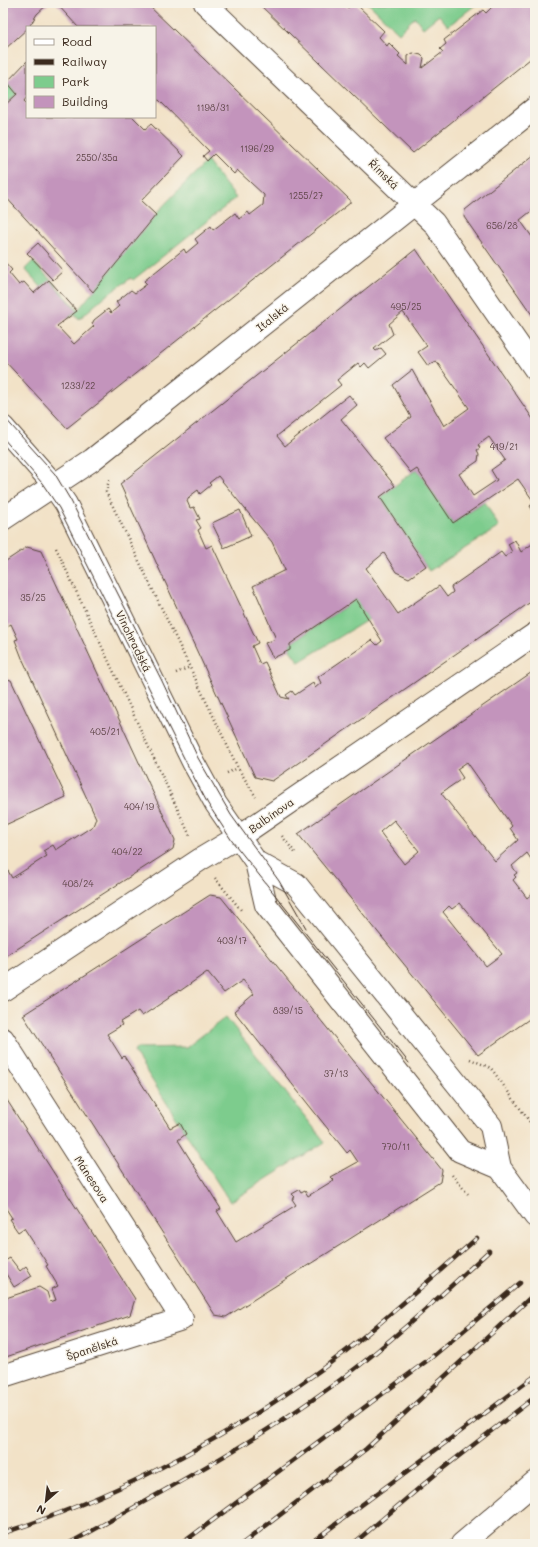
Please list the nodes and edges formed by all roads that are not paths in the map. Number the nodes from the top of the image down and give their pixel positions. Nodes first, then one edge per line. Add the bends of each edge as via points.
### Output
1 (205, 3) edge
2 (535, 108) edge
3 (414, 203) junction
4 (535, 369) edge
5 (3, 427) edge
6 (55, 486) junction
7 (3, 519) edge
8 (535, 634) edge
9 (238, 837) junction
10 (256, 862) junction
11 (3, 990) edge
12 (3, 1039) edge
13 (500, 1168) junction
14 (535, 1216) edge
15 (182, 1319) joint
16 (3, 1376) edge
17 (535, 1482) edge
18 (462, 1544) edge

1 - 3 street, Římská
2 - 3 street, Italská
3 - 4 street, Římská via 434,223
3 - 6 street, Italská via 92,460
5 - 6 street, Vinohradská
6 - 7 street, Italská
6 - 9 street, Vinohradská via 193,762
8 - 9 street, Balbínova
9 - 10 street, Vinohradská
9 - 11 street, Balbínova
10 - 13 street via 296,884 491,1126
10 - 13 street via 266,905 455,1145 460,1151
12 - 15 street, Mánesova
13 - 14 street
15 - 16 street, Španělská
17 - 18 street

